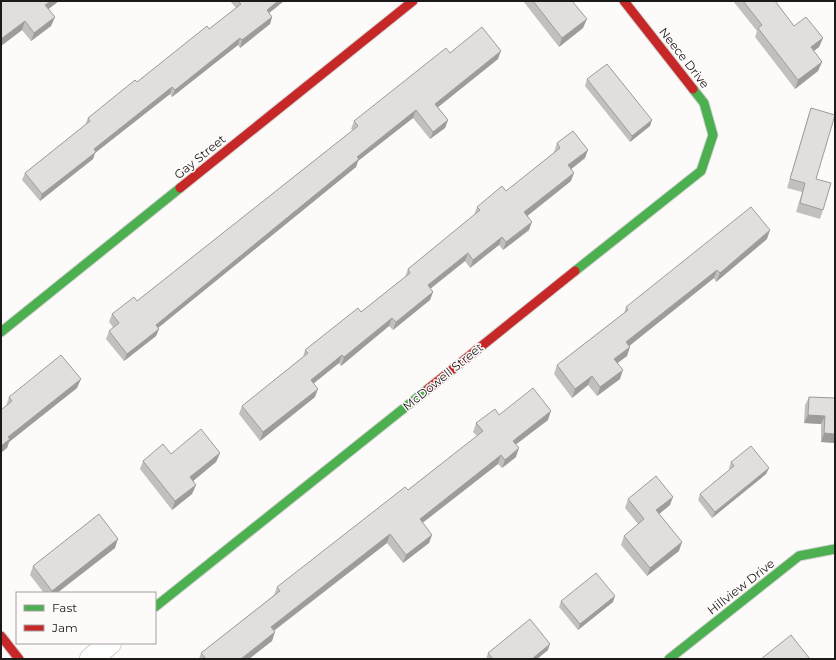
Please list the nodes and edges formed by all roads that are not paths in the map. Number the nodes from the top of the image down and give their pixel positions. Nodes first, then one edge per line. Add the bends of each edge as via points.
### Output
1 (413, 1) edge
2 (624, 1) edge
3 (713, 135) joint
4 (1, 332) edge
5 (835, 548) edge
6 (156, 606) edge
7 (109, 644) edge
8 (91, 659) edge
9 (669, 659) edge

1 - 4 street, Gay Street
2 - 3 street, Neece Drive via 704,103
3 - 6 street, McDowell Street via 701,171
5 - 9 street, Hillview Drive via 799,556
7 - 8 street

